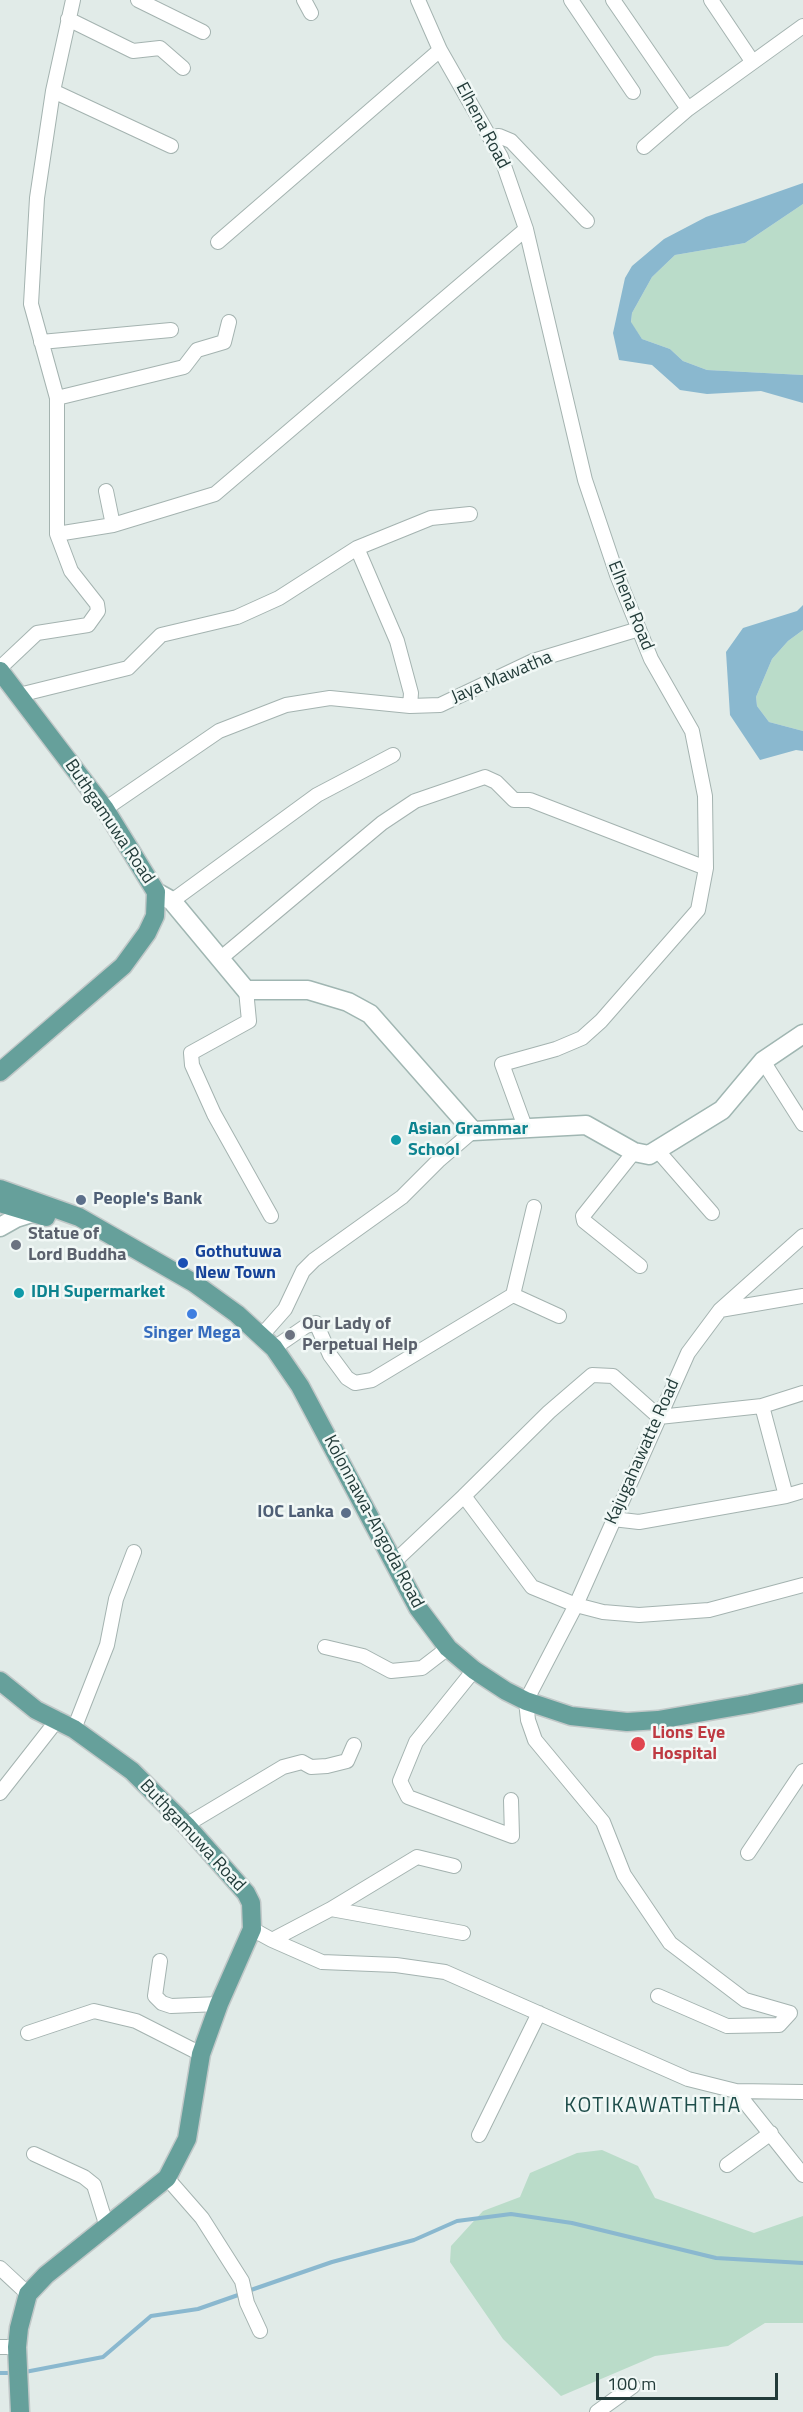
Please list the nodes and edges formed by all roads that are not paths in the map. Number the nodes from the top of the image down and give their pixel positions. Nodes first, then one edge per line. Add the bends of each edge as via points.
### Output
1 (73, 0) edge
2 (138, 0) edge
3 (304, 0) edge
4 (418, 0) edge
5 (571, 0) edge
6 (613, 0) edge
7 (711, 0) edge
8 (311, 13) dead end
9 (68, 19) junction
10 (803, 26) edge
11 (203, 32) dead end
12 (440, 50) junction
13 (752, 61) junction
14 (183, 68) dead end
15 (52, 91) junction
16 (633, 92) dead end
17 (688, 109) junction
18 (490, 137) junction
19 (171, 146) dead end
20 (644, 147) dead end
21 (588, 221) dead end
22 (526, 229) junction
23 (218, 242) dead end
24 (229, 322) dead end
25 (171, 330) dead end
26 (41, 342) junction
27 (57, 398) junction
28 (106, 491) dead end
29 (470, 514) dead end
30 (113, 525) junction
31 (57, 534) junction
32 (357, 548) junction
33 (639, 629) junction
34 (0, 670) edge
35 (19, 695) junction
36 (410, 706) junction
37 (393, 755) dead end
38 (105, 809) junction
39 (706, 868) junction
40 (156, 892) junction
41 (172, 901) junction
42 (221, 958) junction
43 (246, 990) junction
44 (803, 1034) edge
45 (763, 1061) junction
46 (0, 1072) edge
47 (803, 1124) edge
48 (525, 1127) junction
49 (473, 1131) junction
50 (658, 1151) junction
51 (634, 1152) junction
52 (0, 1189) edge
53 (0, 1203) edge
54 (534, 1207) dead end
55 (712, 1212) dead end
56 (32, 1213) junction
57 (271, 1216) dead end
58 (0, 1227) edge
59 (97, 1229) junction
60 (803, 1236) edge
61 (640, 1266) dead end
62 (513, 1295) junction
63 (803, 1296) edge
64 (720, 1310) junction
65 (559, 1316) dead end
66 (268, 1342) junction
67 (803, 1393) edge
68 (762, 1406) junction
69 (659, 1417) junction
70 (803, 1491) edge
71 (464, 1496) junction
72 (786, 1496) junction
73 (612, 1519) junction
74 (134, 1552) dead end
75 (393, 1563) junction
76 (803, 1585) edge
77 (576, 1605) junction
78 (325, 1647) dead end
79 (448, 1648) junction
80 (474, 1670) junction
81 (0, 1681) edge
82 (803, 1693) edge
83 (526, 1701) junction
84 (58, 1719) junction
85 (74, 1729) junction
86 (354, 1745) dead end
87 (803, 1771) edge
88 (2, 1783) edge
89 (511, 1800) dead end
90 (186, 1825) junction
91 (748, 1853) dead end
92 (454, 1866) dead end
93 (331, 1909) junction
94 (252, 1929) junction
95 (463, 1933) dead end
96 (272, 1940) junction
97 (160, 1961) dead end
98 (658, 1996) dead end
99 (219, 2004) junction
100 (539, 2013) junction
101 (28, 2033) dead end
102 (201, 2054) junction
103 (736, 2091) junction
104 (803, 2092) edge
105 (771, 2133) junction
106 (479, 2135) dead end
107 (34, 2154) dead end
108 (727, 2166) dead end
109 (803, 2175) edge
110 (167, 2178) junction
111 (107, 2227) junction
112 (0, 2268) edge
113 (28, 2294) junction
114 (260, 2331) dead end
115 (12, 2353) edge
116 (633, 2386) dead end
117 (20, 2412) edge
118 (597, 2412) edge

1 - 9 street
2 - 11 street
3 - 8 street
4 - 12 street, Elhena Road
5 - 16 street
6 - 17 street
7 - 13 street
9 - 14 street via 133,51 160,48
9 - 15 street
10 - 13 street
12 - 18 street, Elhena Road
12 - 23 street
13 - 17 street
15 - 19 street
15 - 26 street via 36,198 32,270 31,304
17 - 20 street
18 - 21 street via 511,141
18 - 22 street, Elhena Road
22 - 30 street via 215,494
22 - 33 street, Elhena Road via 585,480 616,575
24 - 27 street via 224,342 197,350 184,367
25 - 26 street
26 - 27 street
27 - 31 street
28 - 30 street
29 - 32 street via 431,518
30 - 31 street
31 - 34 street via 71,571 98,611 88,625 37,633
32 - 35 street via 279,598 237,617 161,636 128,668
32 - 36 street via 397,641 411,693
33 - 36 street, Jaya Mawatha via 533,661 440,705
33 - 39 street, Elhena Road via 651,659 692,731 705,796
34 - 35 main road, Buthgamuwa Road
35 - 38 main road, Buthgamuwa Road
36 - 38 street, Jaya Mawatha via 330,698 286,705 219,731
37 - 41 street via 317,795
38 - 40 main road, Buthgamuwa Road
39 - 42 street via 530,800 514,800 485,777 415,801 382,823
39 - 48 street, Elhena Road via 698,910 601,1021 582,1038 565,1046 502,1064
40 - 41 street
40 - 46 main road, Buthgamuwa Road via 155,916 123,966
41 - 42 street
42 - 43 street
43 - 49 street via 308,990 348,1002 370,1014
43 - 57 street via 249,1021 192,1053 192,1065
44 - 45 street
45 - 47 street
45 - 50 street via 722,1110
48 - 49 street
48 - 51 street via 586,1125
49 - 66 street via 402,1197 303,1271
50 - 51 street via 649,1155
50 - 55 street
51 - 61 street via 583,1216 584,1221
52 - 59 main road, Kolonnawa-Angoda Road via 79,1217
53 - 56 main road, Kolonnawa-Angoda Road
54 - 62 street
56 - 58 street
56 - 59 main road, Kolonnawa-Angoda Road
59 - 66 main road, Kolonnawa-Angoda Road via 194,1282
60 - 64 street, Kajugahawatte Road
62 - 65 street
62 - 66 street via 372,1380 355,1383 347,1378 330,1355 316,1323
63 - 64 street
64 - 69 street, Kajugahawatte Road via 688,1353
66 - 75 main road, Kolonnawa-Angoda Road via 300,1386
67 - 68 street
68 - 69 street
68 - 72 street
69 - 71 street via 613,1376 592,1376
69 - 73 street, Kajugahawatte Road
70 - 72 street
71 - 75 street
71 - 77 street via 532,1587
72 - 73 street via 639,1522
73 - 77 street, Kajugahawatte Road
74 - 85 street via 116,1599 107,1645
75 - 79 main road, Kolonnawa-Angoda Road via 418,1608
76 - 77 street via 709,1610 639,1615
77 - 83 street, Kajugahawatte Road
78 - 79 street via 363,1656 391,1671 422,1668
79 - 80 main road, Kolonnawa-Angoda Road
80 - 83 main road, Kolonnawa-Angoda Road
80 - 89 street via 416,1742 400,1782 408,1797 512,1836
81 - 84 main road, Buthgamuwa Road via 36,1710
82 - 83 main road, Kolonnawa-Angoda Road via 658,1720 627,1722 571,1716
83 - 98 street via 535,1740 603,1822 624,1875 670,1943 746,2000 790,2013 779,2025 727,2026
84 - 85 main road, Buthgamuwa Road
84 - 88 street
85 - 90 main road, Buthgamuwa Road via 132,1771
86 - 90 street via 347,1761 311,1767 302,1762 283,1767
87 - 91 street
90 - 94 main road, Buthgamuwa Road via 246,1893 251,1903
92 - 93 street via 417,1857
93 - 95 street
93 - 96 street
94 - 96 street
94 - 99 main road, Buthgamuwa Road
96 - 100 street via 322,1962 396,1965 445,1972
97 - 99 street via 155,1996 162,2003
99 - 102 main road, Buthgamuwa Road
100 - 103 street via 688,2079
100 - 106 street
101 - 102 street via 94,2011 136,2021
102 - 110 main road, Buthgamuwa Road via 187,2139
103 - 104 street
103 - 105 street
105 - 108 street
105 - 109 street
107 - 111 street via 94,2185
110 - 111 main road, Buthgamuwa Road
110 - 114 street via 202,2218 242,2281
111 - 113 main road, Buthgamuwa Road
112 - 113 street
113 - 115 main road, Buthgamuwa Road
115 - 117 main road, Buthgamuwa Road
116 - 118 street

